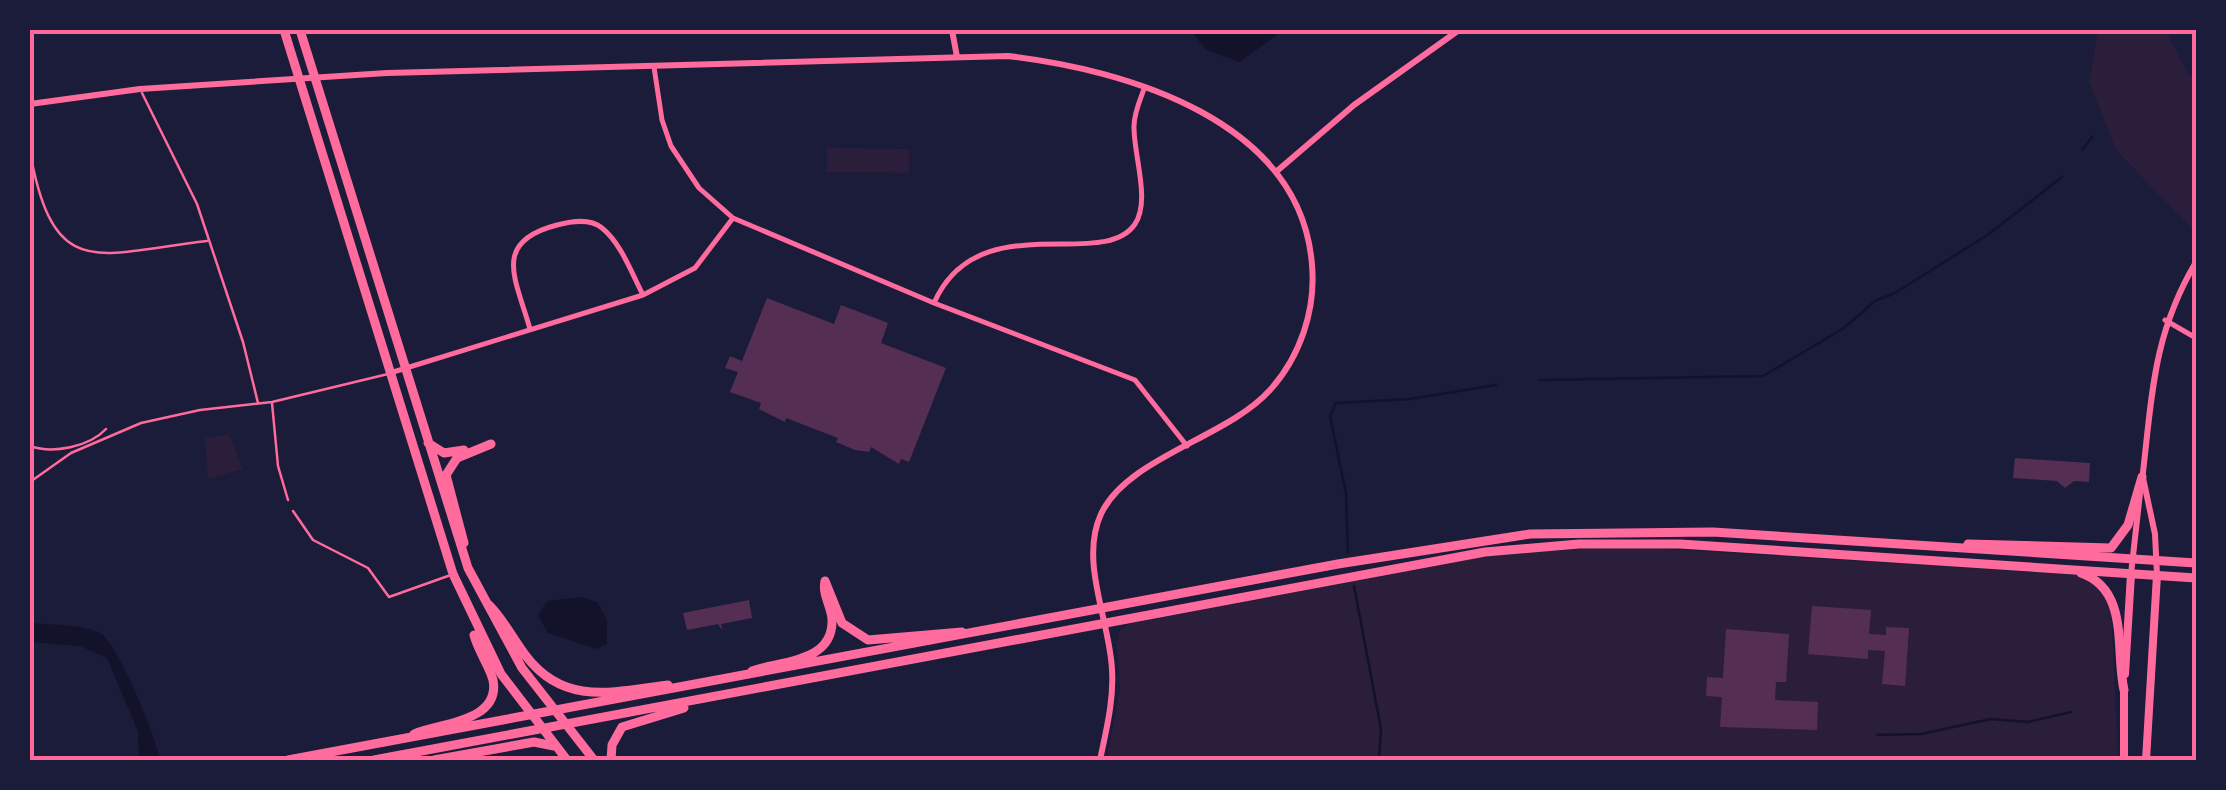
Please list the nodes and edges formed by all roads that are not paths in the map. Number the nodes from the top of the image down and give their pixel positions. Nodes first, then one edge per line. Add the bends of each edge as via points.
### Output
1 (284, 30) edge
2 (300, 30) edge
3 (952, 30) edge
4 (1459, 30) edge
5 (957, 57) junction
6 (654, 66) junction
7 (299, 80) junction
8 (316, 80) junction
9 (140, 88) junction
10 (1144, 89) junction
11 (30, 104) edge
12 (30, 152) edge
13 (1277, 170) junction
14 (733, 218) junction
15 (210, 240) junction
16 (2196, 262) edge
17 (643, 295) junction
18 (934, 303) junction
19 (2165, 320) junction
20 (530, 329) junction
21 (2196, 338) edge
22 (405, 368) junction
23 (390, 373) junction
24 (272, 402) junction
25 (258, 404) junction
26 (106, 428) dead end
27 (427, 442) junction
28 (30, 446) edge
29 (1187, 446) junction
30 (2142, 476) junction
31 (30, 482) edge
32 (288, 500) dead end
33 (294, 512) dead end
34 (1948, 547) junction
35 (2132, 559) junction
36 (2156, 560) junction
37 (2196, 563) edge
38 (468, 568) junction
39 (2074, 570) junction
40 (453, 574) junction
41 (2131, 574) junction
42 (2157, 575) junction
43 (2196, 578) edge
44 (483, 600) junction
45 (1103, 609) junction
46 (468, 614) junction
47 (1105, 624) junction
48 (995, 630) junction
49 (718, 682) junction
50 (2124, 690) junction
51 (706, 699) junction
52 (555, 713) junction
53 (532, 717) junction
54 (564, 725) junction
55 (543, 730) junction
56 (395, 742) junction
57 (555, 746) junction
58 (288, 760) edge
59 (374, 760) edge
60 (434, 760) edge
61 (567, 760) edge
62 (594, 760) edge
63 (611, 760) edge
64 (1100, 760) edge
65 (2124, 760) edge
66 (2146, 760) edge

1 - 7 highway
2 - 8 highway
3 - 5 street
4 - 13 street
5 - 6 street
5 - 10 street via 1060,62
6 - 8 street
6 - 14 street via 671,146 699,188
7 - 8 street
7 - 9 street
7 - 23 highway
8 - 22 highway
9 - 11 street
9 - 15 lane
10 - 13 street via 1240,136
10 - 18 street via 1134,126 1141,212 1134,226 1123,236 983,252 953,272
12 - 15 lane via 48,222 79,249 111,252
13 - 29 street via 1302,215 1311,253 1312,293 1302,337 1256,405
14 - 17 street via 694,268
14 - 18 street
15 - 25 lane
16 - 19 street
17 - 20 street
17 - 20 street via 600,226 560,224 526,236 514,250
18 - 29 street via 1134,380
19 - 21 street
19 - 30 street
20 - 22 street
22 - 23 street
22 - 27 highway
23 - 24 lane
23 - 40 highway
24 - 25 lane
24 - 32 lane
25 - 31 lane via 142,423 71,453
26 - 28 lane via 76,445 44,451
27 - 38 highway
27 - 38 highway via 444,453 491,444 457,458 446,475
29 - 45 street via 1130,480 1104,509 1094,553
30 - 34 highway via 2128,525 2111,548 1981,542
30 - 35 street
30 - 36 street
33 - 40 lane via 313,540 368,568 389,597
34 - 35 highway
34 - 45 highway via 1696,531 1562,531 1463,541
35 - 36 highway
35 - 41 street
36 - 37 highway
36 - 42 street
38 - 40 lane
38 - 44 highway
39 - 41 highway
39 - 47 highway via 1680,544 1579,544 1441,559
39 - 50 highway via 2090,576 2116,612
40 - 46 highway
41 - 42 highway
41 - 50 main road
42 - 43 highway
42 - 66 main road
44 - 49 highway via 534,666 562,688 588,694
44 - 52 highway
45 - 47 street
45 - 48 highway
46 - 53 highway
46 - 56 highway via 492,680 490,700 475,716
47 - 51 highway
47 - 64 street via 1112,682
48 - 49 highway
48 - 49 highway via 868,640 842,623 825,581 832,624 815,654
49 - 52 highway
50 - 65 main road
51 - 54 highway
51 - 63 highway via 631,720 616,735
52 - 53 highway
52 - 54 highway
53 - 55 highway
53 - 56 highway
54 - 55 highway
54 - 62 highway
55 - 57 highway
55 - 59 highway
56 - 58 highway
57 - 60 highway via 534,742
57 - 61 highway

